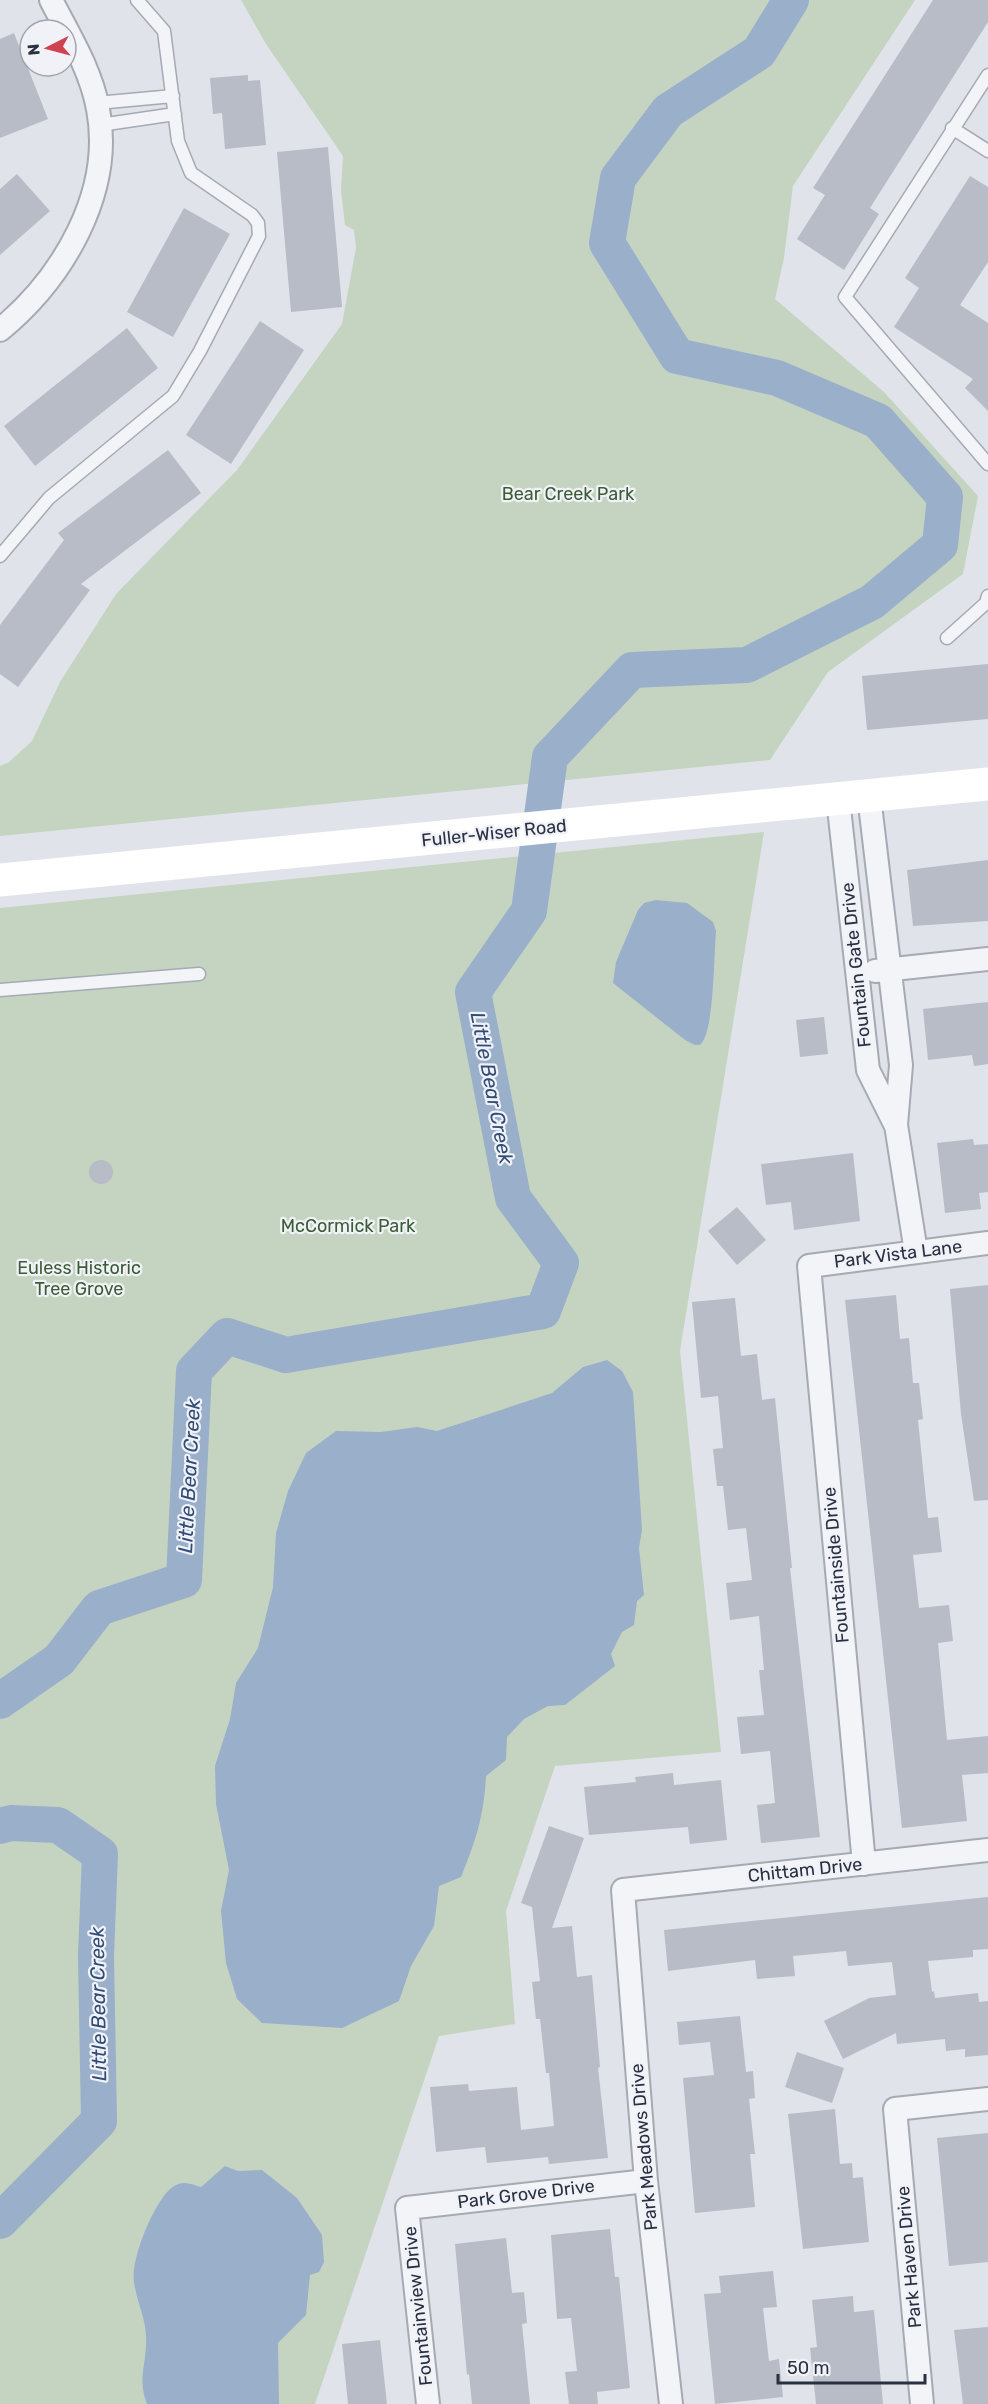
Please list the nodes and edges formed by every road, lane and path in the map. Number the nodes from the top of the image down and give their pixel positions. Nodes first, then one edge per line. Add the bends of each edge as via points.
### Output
1 (51, 0) edge
2 (137, 0) edge
3 (988, 75) edge
4 (173, 96) junction
5 (98, 114) junction
6 (175, 114) junction
7 (952, 129) junction
8 (988, 151) edge
9 (0, 330) edge
10 (988, 464) edge
11 (0, 556) edge
12 (988, 596) edge
13 (947, 638) dead end
14 (988, 784) edge
15 (853, 798) junction
16 (0, 880) edge
17 (988, 959) edge
18 (889, 969) junction
19 (856, 973) junction
20 (200, 975) dead end
21 (0, 990) edge
22 (896, 1125) junction
23 (988, 1243) edge
24 (915, 1252) junction
25 (809, 1266) joint
26 (988, 1850) edge
27 (864, 1864) junction
28 (623, 1890) joint
29 (988, 2099) edge
30 (646, 2181) junction
31 (407, 2208) joint
32 (428, 2404) edge
33 (670, 2404) edge
34 (922, 2404) edge

1 - 5 street via 81,56
2 - 4 lane via 164,31
3 - 7 lane
4 - 5 lane
4 - 6 lane
5 - 6 lane
5 - 9 street via 99,170 81,225 45,286
6 - 11 lane via 178,141 191,172 201,183 252,215 258,223 259,236 173,396 50,498
7 - 8 lane
7 - 10 lane via 845,297
12 - 13 lane via 986,603
14 - 15 street, Fuller-Wiser Road
15 - 16 street, Fuller-Wiser Road
15 - 18 street, Fountain Gate Drive
15 - 19 street, Fountain Gate Drive
17 - 18 street
18 - 19 street
18 - 22 street, Fountain Gate Drive via 901,1065
19 - 22 street, Fountain Gate Drive via 868,1070
20 - 21 lane
22 - 24 street, Fountain Gate Drive
23 - 24 street, Park Vista Lane
24 - 25 street, Park Vista Lane
25 - 27 street, Fountainside Drive
26 - 27 street, Chittam Drive
27 - 28 street, Chittam Drive
28 - 30 street, Park Meadows Drive
29 - 34 street, Park Haven Drive via 895,2109
30 - 31 street, Park Grove Drive
30 - 33 street, Park Meadows Drive
31 - 32 street, Fountainview Drive

